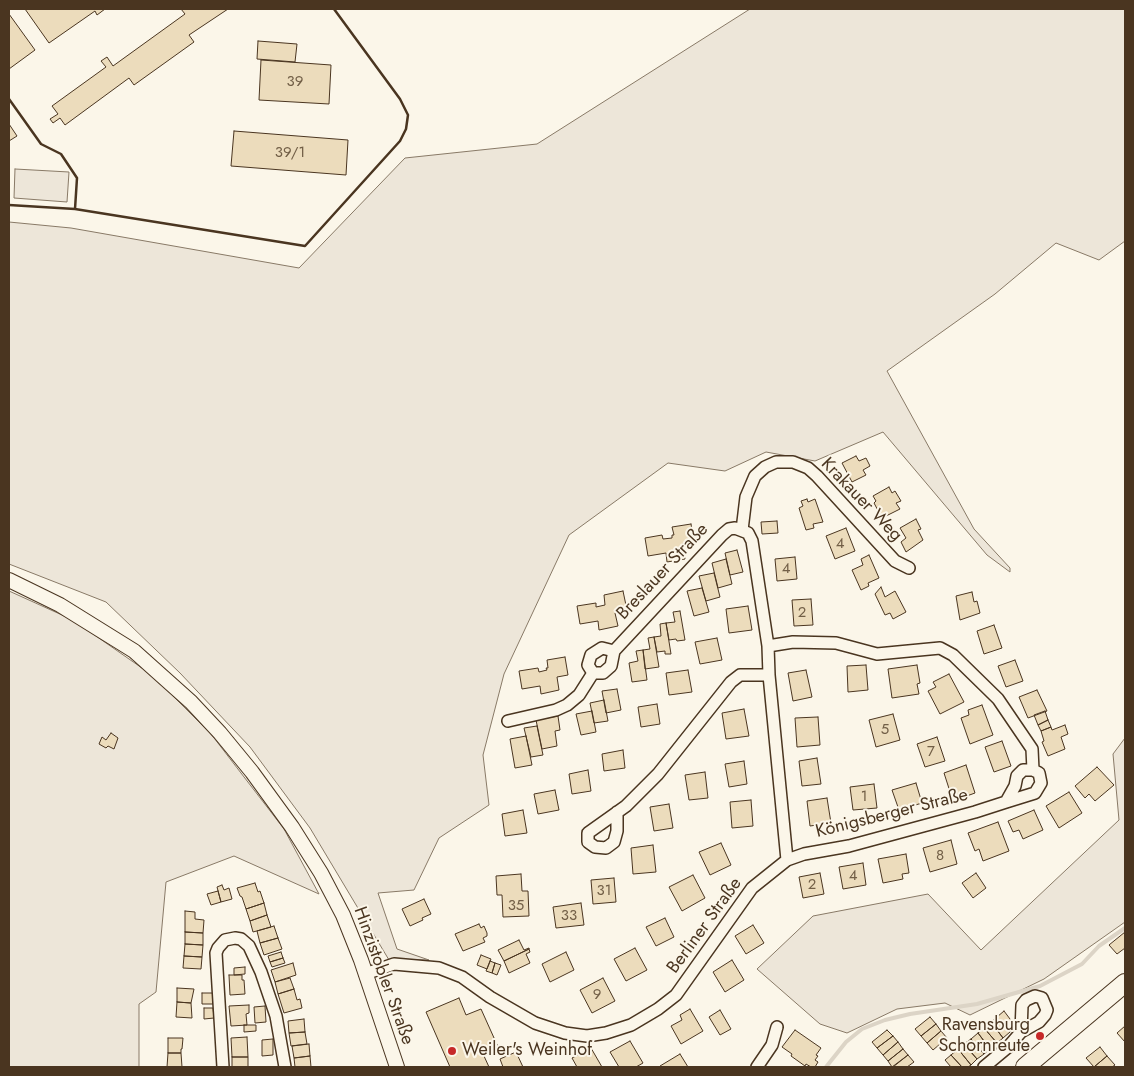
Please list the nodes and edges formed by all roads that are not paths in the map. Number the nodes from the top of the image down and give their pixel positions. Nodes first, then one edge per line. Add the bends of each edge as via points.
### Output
1 (742, 530) junction
2 (909, 568) dead end
3 (9, 580) edge
4 (768, 646) junction
5 (614, 650) junction
6 (593, 673) junction
7 (769, 675) junction
8 (508, 721) dead end
9 (1032, 770) junction
10 (1006, 802) junction
11 (617, 812) dead end
12 (787, 860) junction
13 (365, 974) junction
14 (1125, 983) edge
15 (777, 1027) dead end
16 (1021, 1032) dead end
17 (223, 1067) edge
18 (285, 1067) edge
19 (397, 1067) edge
20 (757, 1067) edge
21 (984, 1067) edge
22 (1026, 1067) edge

1 - 2 street, Krakauer Weg via 746,497 755,476 776,462 793,462 808,468 895,561
1 - 4 street via 752,541
1 - 5 street, Breslauer Straße via 729,529 722,535
3 - 13 street, Hinzistobler Straße via 60,606 134,651 220,732 288,820 321,873 343,915
4 - 7 street
4 - 9 street, Königsberger Straße via 793,642 836,643 877,654 940,648 953,655 998,699 1032,749
5 - 6 street, Breslauer Straße via 611,666 603,673
5 - 6 street, Breslauer Straße via 602,648 591,656 588,665
6 - 8 street, Breslauer Straße via 579,695 567,705
7 - 11 street via 740,675 731,682 658,774
7 - 12 street
9 - 10 street via 1023,770 1017,776
9 - 10 street, Königsberger Straße via 1039,774 1042,783 1035,793
10 - 12 street, Königsberger Straße
12 - 13 street, Berliner Straße via 752,888 676,995 631,1025 606,1033 587,1036 565,1033 535,1023 462,977 439,968 394,964
13 - 19 street, Hinzistobler Straße
14 - 22 main road
15 - 20 street via 772,1045
16 - 21 street
17 - 18 street via 216,953 225,940 235,938 249,946 261,972 276,1016

